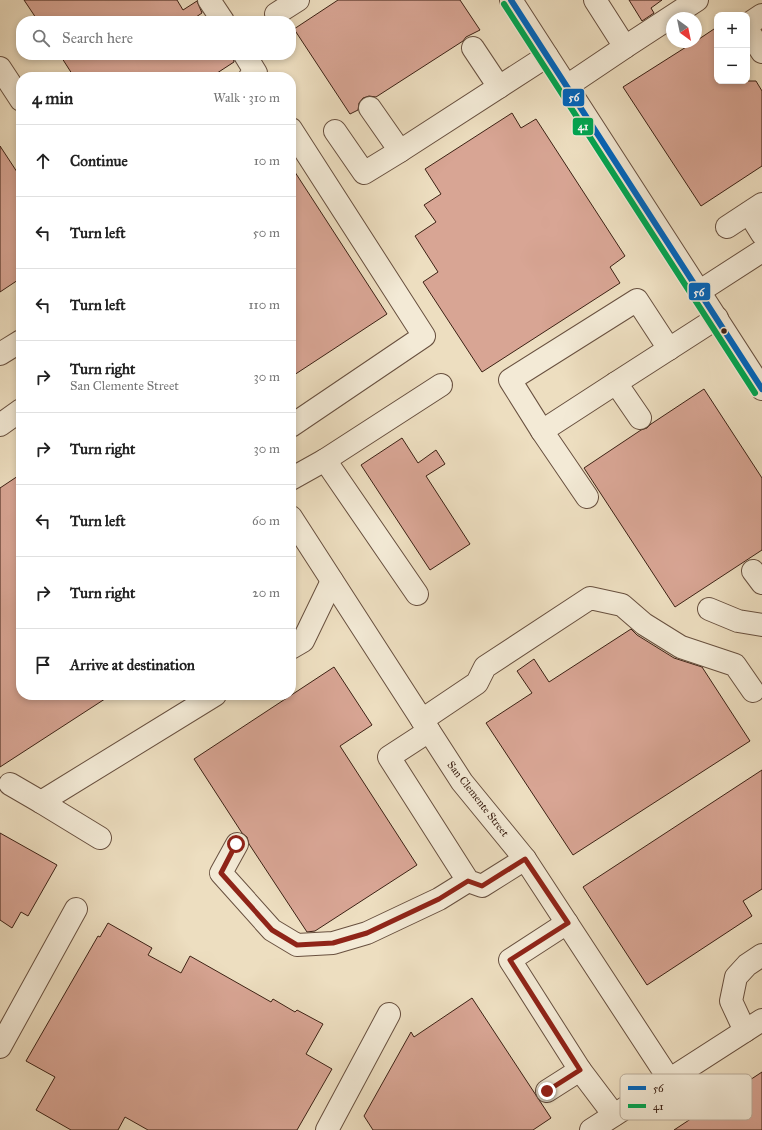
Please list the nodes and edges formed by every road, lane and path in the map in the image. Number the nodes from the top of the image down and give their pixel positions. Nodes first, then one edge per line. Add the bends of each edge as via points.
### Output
1 (209, 0) edge
2 (298, 0) edge
3 (511, 0) edge
4 (595, 0) edge
5 (697, 0) edge
6 (276, 14) dead end
7 (762, 15) edge
8 (220, 16) edge
9 (750, 23) edge
10 (750, 34) edge
11 (625, 47) junction
12 (473, 48) dead end
13 (762, 52) edge
14 (548, 56) junction
15 (248, 60) edge
16 (0, 68) edge
17 (255, 72) edge
18 (567, 86) junction
19 (499, 87) junction
20 (16, 92) edge
21 (370, 108) dead end
22 (335, 131) dead end
23 (296, 137) edge
24 (400, 151) junction
25 (755, 209) edge
26 (727, 227) dead end
27 (762, 234) edge
28 (762, 251) edge
29 (700, 291) junction
30 (717, 318) junction
31 (16, 344) edge
32 (669, 349) junction
33 (0, 354) edge
34 (616, 383) junction
35 (441, 385) dead end
36 (762, 389) edge
37 (16, 414) edge
38 (640, 418) dead end
39 (296, 423) edge
40 (0, 425) edge
41 (542, 432) junction
42 (325, 460) junction
43 (296, 476) edge
44 (587, 497) dead end
45 (296, 525) edge
46 (332, 581) junction
47 (417, 594) dead end
48 (709, 610) dead end
49 (762, 625) edge
50 (296, 645) edge
51 (753, 691) dead end
52 (207, 700) edge
53 (425, 725) junction
54 (10, 784) dead end
55 (41, 802) junction
56 (100, 838) dead end
57 (236, 844) dead end
58 (525, 859) junction
59 (468, 881) junction
60 (76, 909) dead end
61 (568, 923) junction
62 (762, 955) edge
63 (389, 1014) dead end
64 (753, 1026) edge
65 (0, 1047) edge
66 (580, 1070) junction
67 (666, 1074) edge
68 (677, 1074) edge
69 (547, 1091) dead end
70 (620, 1111) edge
71 (614, 1115) junction
72 (327, 1130) edge
73 (591, 1130) edge

1 - 8 street
2 - 6 street
3 - 14 street
4 - 11 street
5 - 11 street
7 - 9 street
10 - 13 street
11 - 18 street
12 - 19 street
14 - 18 street
14 - 19 street
15 - 17 street
16 - 20 street
18 - 29 street
19 - 24 street
21 - 24 street
22 - 24 street via 364,173
23 - 39 street via 424,336
25 - 26 street
25 - 27 street
28 - 29 street
29 - 30 street
30 - 32 street
30 - 36 street
31 - 33 street
32 - 34 street
32 - 41 street via 637,300 510,380
34 - 38 street
34 - 41 street
35 - 42 street
37 - 40 street
41 - 44 street
42 - 43 street
42 - 47 street
45 - 46 street, San Clemente Street
46 - 50 street via 303,641
46 - 53 street, San Clemente Street
48 - 49 street via 738,622
51 - 53 street via 735,665 681,647 644,624 622,605 590,598 485,667 477,683
52 - 55 street
53 - 58 street, San Clemente Street via 462,782
53 - 59 street via 389,757
54 - 55 street
55 - 56 street
57 - 59 street via 221,873 272,930 297,945 333,943 367,933 439,899
58 - 59 street via 482,886
58 - 61 street, San Clemente Street
60 - 65 street
61 - 66 street via 510,960
61 - 67 street, San Clemente Street
62 - 64 street via 747,965 736,977 730,1001
63 - 72 street
64 - 68 street
66 - 69 street
66 - 71 street
70 - 71 street
71 - 73 street

